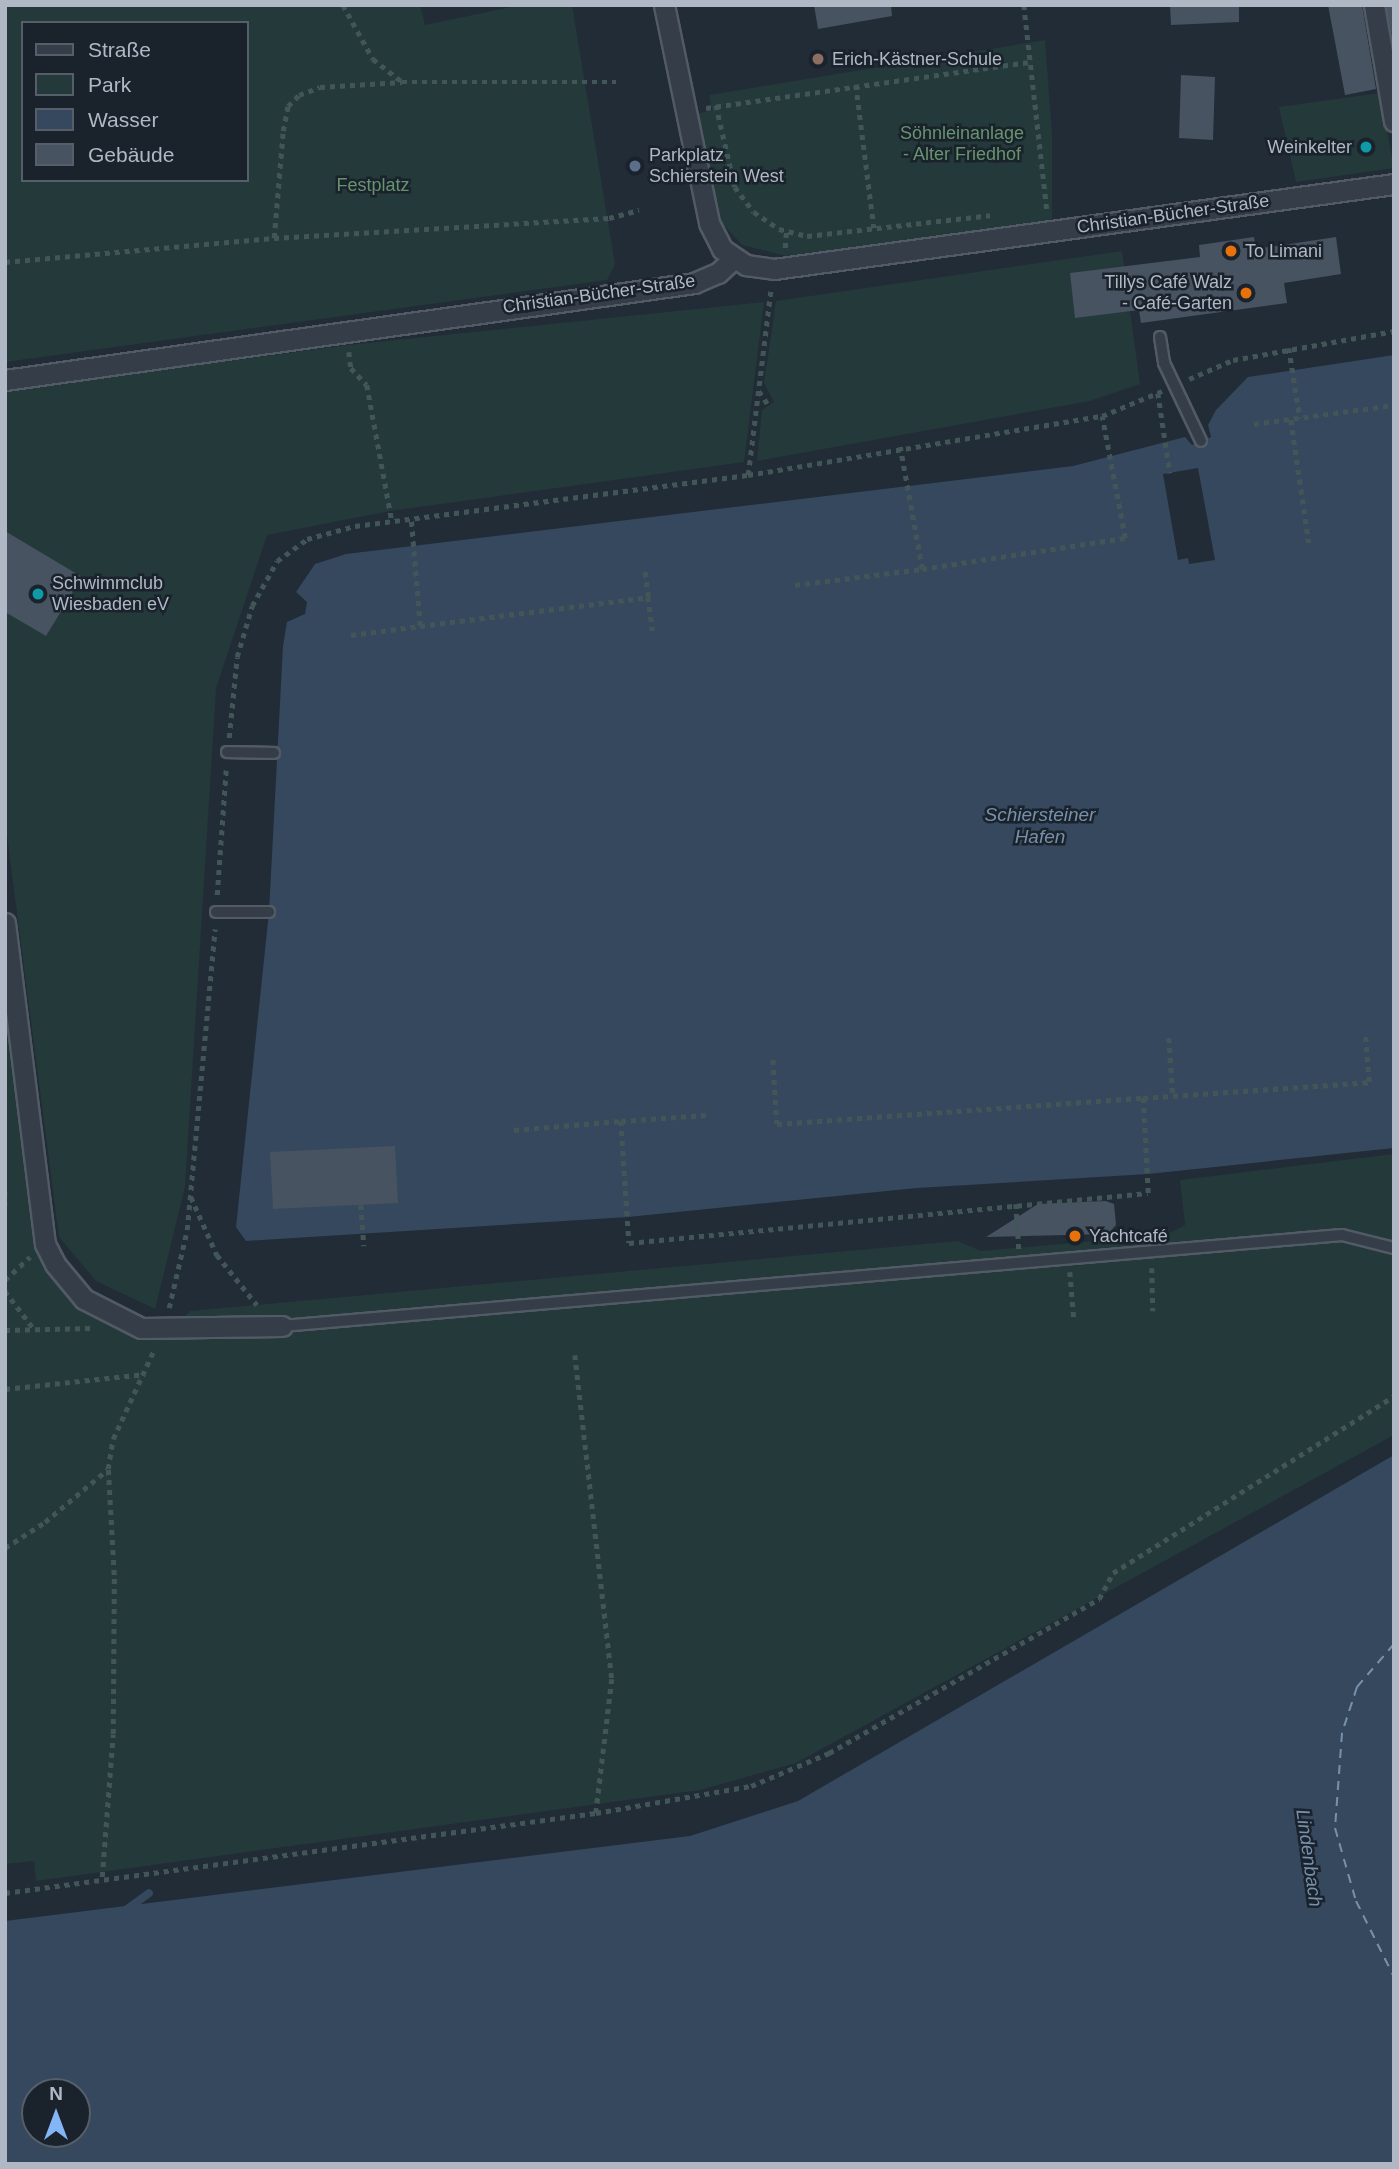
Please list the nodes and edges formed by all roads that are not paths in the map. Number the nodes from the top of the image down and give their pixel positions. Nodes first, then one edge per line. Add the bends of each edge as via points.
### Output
1 (664, 5) edge
2 (1374, 5) edge
3 (1394, 121) edge
4 (1394, 184) edge
5 (733, 258) junction
6 (1160, 337) dead end
7 (5, 380) edge
8 (1201, 441) dead end
9 (227, 752) dead end
10 (274, 753) dead end
11 (216, 912) dead end
12 (269, 912) dead end
13 (5, 923) edge
14 (1394, 1248) edge
15 (282, 1326) joint

1 - 5 street via 709,223 722,249
2 - 3 street
4 - 5 street, Christian-Bücher-Straße via 774,268 752,267
5 - 7 street, Christian-Bücher-Straße via 718,273 694,283
6 - 8 lane via 1164,363
9 - 10 lane
11 - 12 lane
13 - 15 street via 45,1244 68,1283 84,1299 121,1321 162,1331
14 - 15 lane via 1342,1235

